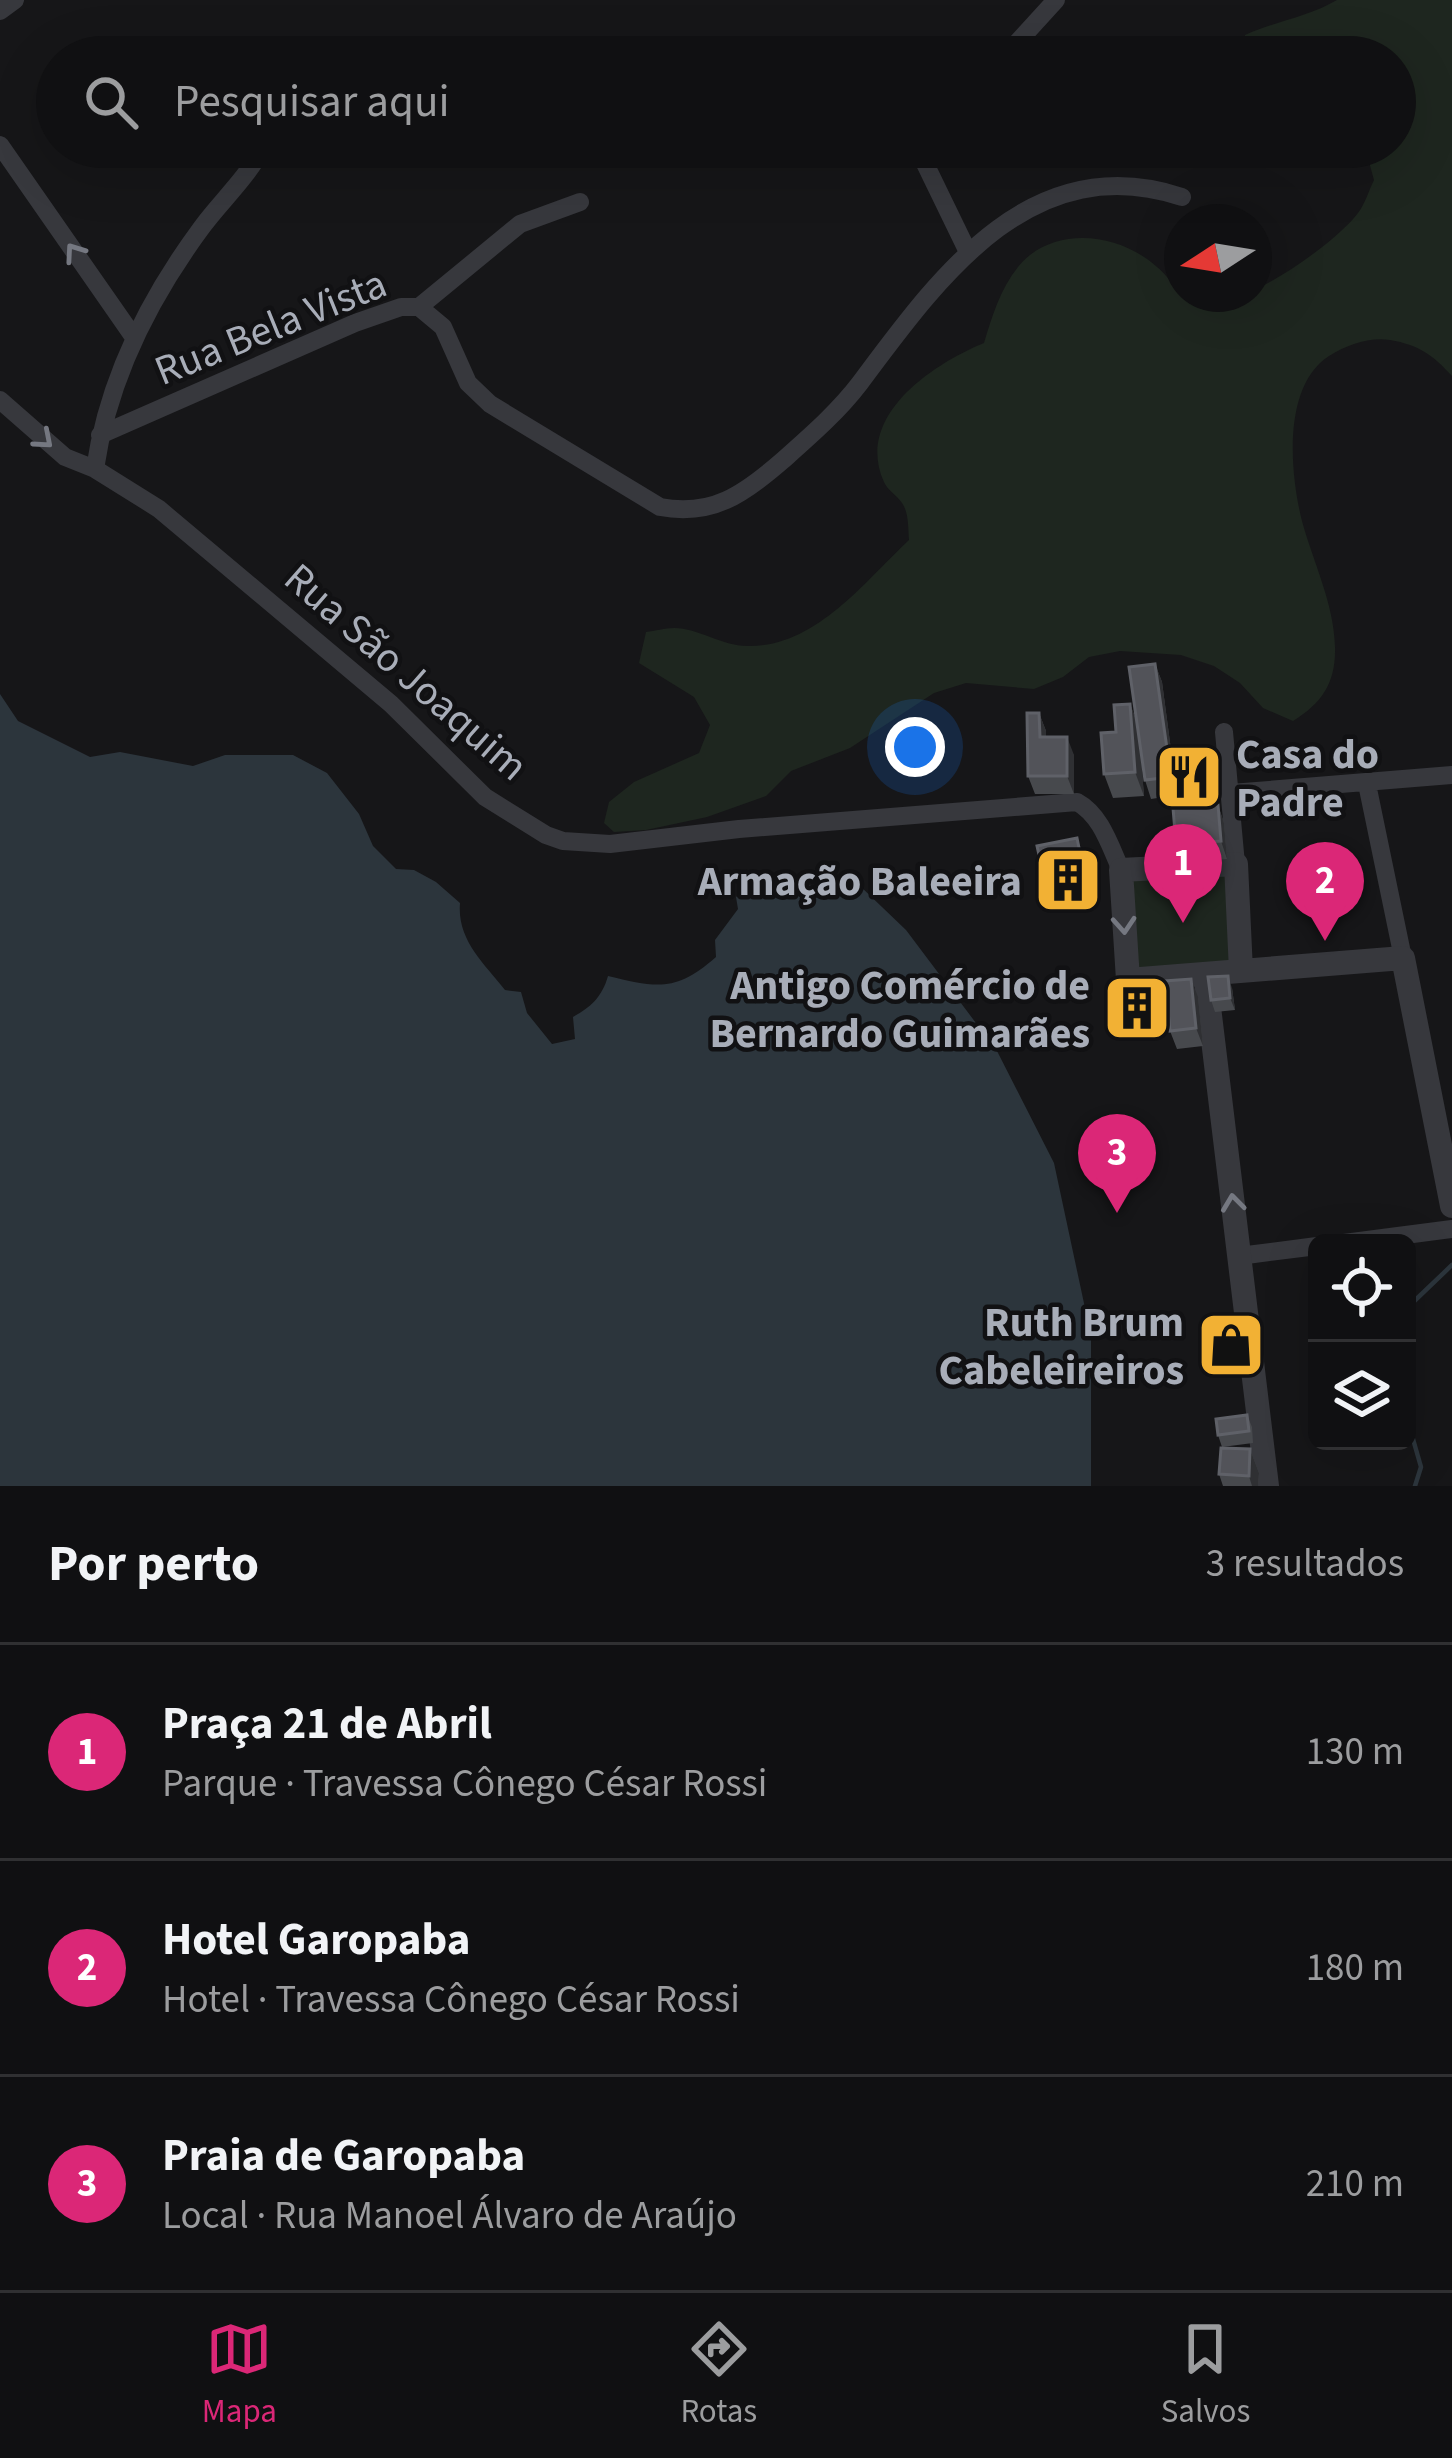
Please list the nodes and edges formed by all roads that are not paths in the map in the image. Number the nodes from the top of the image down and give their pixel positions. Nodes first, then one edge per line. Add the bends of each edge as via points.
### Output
1 (15, 0) edge
2 (1056, 0) edge
3 (0, 11) edge
4 (1023, 36) edge
5 (0, 145) edge
6 (250, 168) edge
7 (927, 168) edge
8 (16, 169) junction
9 (0, 185) edge
10 (1182, 197) dead end
11 (580, 202) dead end
12 (967, 250) junction
13 (419, 307) junction
14 (133, 336) junction
15 (0, 400) edge
16 (100, 435) junction
17 (95, 470) junction
18 (1224, 732) dead end
19 (1452, 775) edge
20 (1367, 784) junction
21 (1231, 793) junction
22 (1236, 864) junction
23 (1120, 870) junction
24 (1402, 958) junction
25 (1241, 971) junction
26 (1205, 974) junction
27 (1452, 1206) edge
28 (1452, 1229) edge
29 (1413, 1234) edge
30 (1308, 1247) edge
31 (1239, 1256) junction
32 (1267, 1486) edge

1 - 3 street
2 - 4 street
5 - 8 street
6 - 14 street via 198,231
7 - 12 street
8 - 9 street
14 -> 8 street
10 - 12 street via 1147,185 1084,186 1023,211
11 - 13 street via 520,224
12 - 13 street, Rua Bela Vista via 818,429 747,492 704,510 660,507 490,404 468,383 443,327
13 - 16 street, Rua Bela Vista via 355,323
14 - 16 street
15 -> 17 street via 50,447
16 - 17 street
17 - 23 street, Rua São Joaquim via 159,509 392,704 485,797 546,835 610,844 1077,802 1100,824
18 - 21 street
19 - 20 street
20 - 21 street
20 - 24 street
21 - 22 street
22 - 23 street
22 - 25 street
23 -> 26 street, Rua São Joaquim via 1128,980
24 - 25 street
24 - 27 street
25 - 26 street
31 -> 26 street
28 - 29 street
30 - 31 street
31 - 32 street

